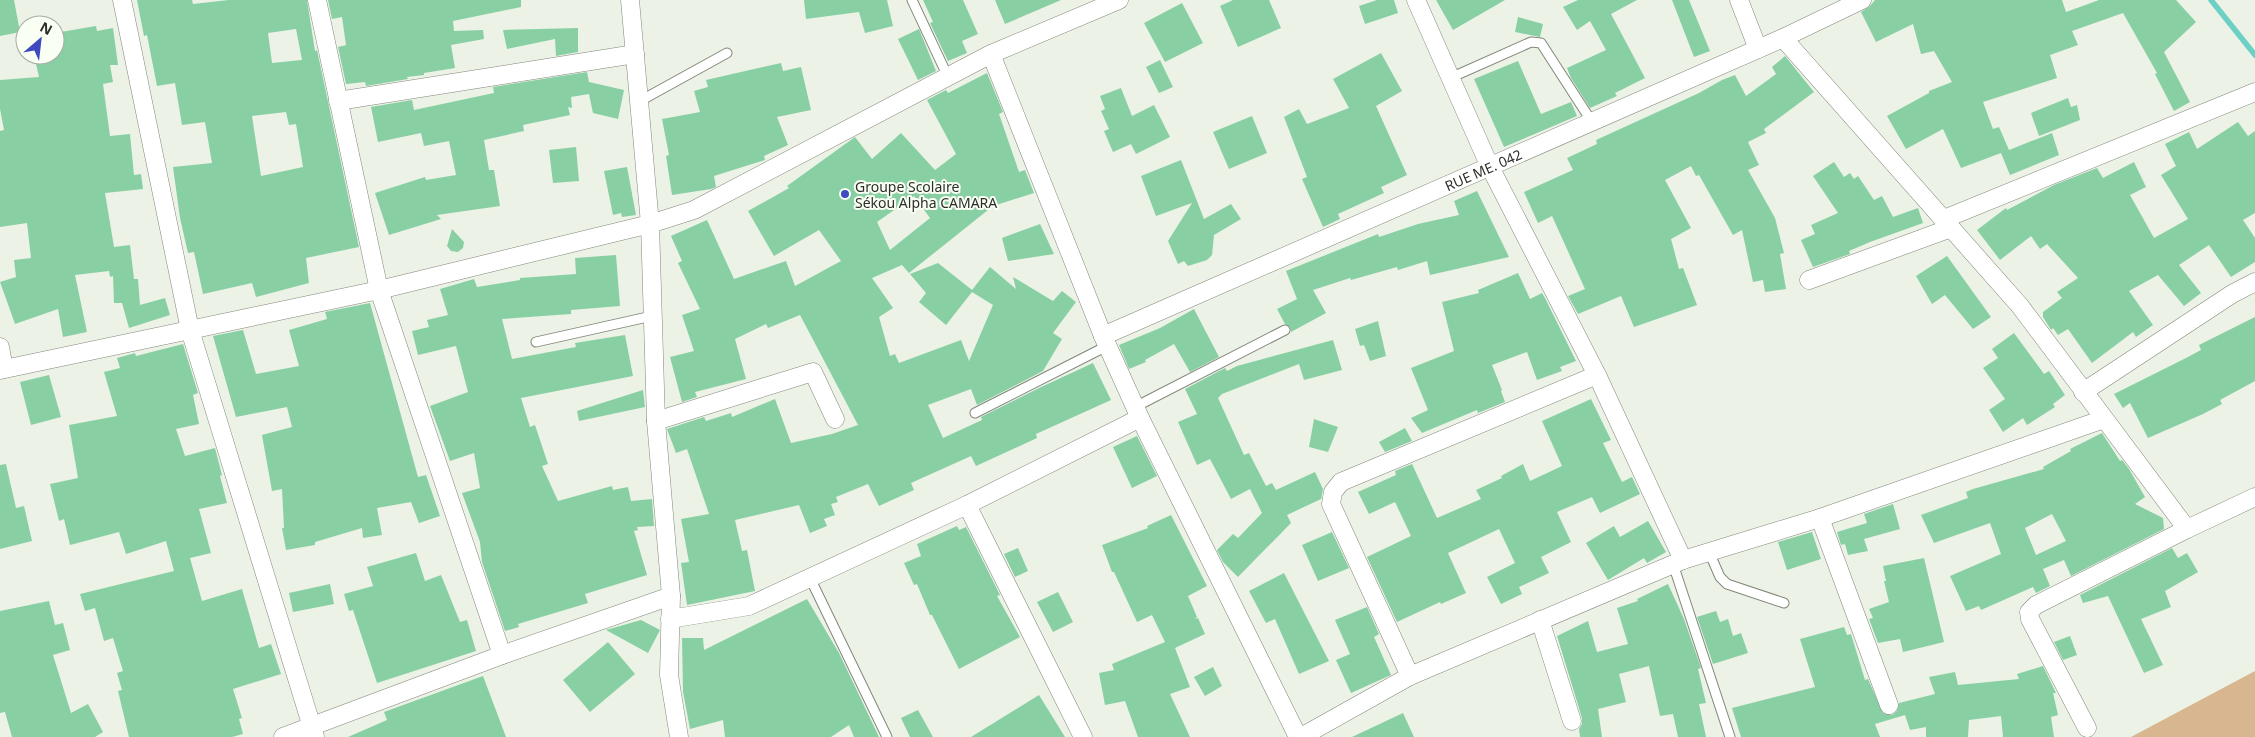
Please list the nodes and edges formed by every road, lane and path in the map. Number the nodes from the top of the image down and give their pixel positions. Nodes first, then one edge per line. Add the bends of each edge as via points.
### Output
1 (122, 0) edge
2 (317, 0) edge
3 (630, 0) edge
4 (1119, 0) edge
5 (1416, 0) edge
6 (1739, 0) edge
7 (1862, 0) edge
8 (914, 1) edge
9 (1783, 38) junction
10 (1758, 48) junction
11 (727, 53) dead end
12 (635, 54) junction
13 (991, 54) junction
14 (948, 76) junction
15 (1450, 78) junction
16 (2255, 92) edge
17 (338, 101) junction
18 (640, 101) junction
19 (1592, 122) junction
20 (1490, 167) junction
21 (650, 224) junction
22 (1948, 224) junction
23 (1810, 280) dead end
24 (2255, 282) edge
25 (379, 290) junction
26 (652, 316) junction
27 (190, 330) junction
28 (1286, 330) dead end
29 (1105, 341) junction
30 (536, 342) dead end
31 (0, 347) edge
32 (2, 370) edge
33 (1596, 375) junction
34 (2083, 392) junction
35 (975, 413) dead end
36 (1138, 413) junction
37 (836, 418) dead end
38 (2104, 419) junction
39 (656, 421) junction
40 (2255, 497) edge
41 (967, 505) junction
42 (1820, 518) junction
43 (2186, 529) junction
44 (1709, 552) junction
45 (1678, 562) junction
46 (810, 578) junction
47 (671, 596) junction
48 (1784, 603) dead end
49 (670, 619) junction
50 (1540, 620) junction
51 (502, 655) junction
52 (1410, 676) junction
53 (1889, 705) dead end
54 (1572, 721) dead end
55 (2087, 728) dead end
56 (313, 732) edge
57 (283, 737) edge
58 (679, 737) edge
59 (887, 737) edge
60 (1083, 737) edge
61 (1299, 737) edge
62 (1730, 737) edge

1 - 27 street
2 - 17 street
3 - 12 street
4 - 13 street
5 - 15 street
6 - 10 street
7 - 9 street, RUE ME. 042
8 - 14 lane
9 - 10 street, RUE ME. 042
9 - 22 street
10 - 19 street, RUE ME. 042
11 - 18 lane
12 - 17 street
12 - 18 street
13 - 14 street
13 - 29 street
14 - 21 street via 694,210
15 - 19 lane via 1531,42 1541,43
15 - 20 street
16 - 22 street
17 - 25 street
18 - 21 street
19 - 20 street, RUE ME. 042
20 - 29 street, RUE ME. 042
20 - 33 street
21 - 25 street
21 - 26 street
22 - 23 street
22 - 34 street via 2020,306
24 - 34 street
25 - 27 street
25 - 51 street
26 - 30 lane
26 - 39 street
27 - 32 street
27 - 56 street
28 - 36 lane
29 - 35 lane
29 - 36 street
31 - 32 street
33 - 45 street
33 - 52 street via 1341,482 1333,492 1331,504
34 - 38 street
36 - 41 street
36 - 61 street
37 - 39 street via 813,372
38 - 42 street
38 - 43 street
39 - 47 street
40 - 43 street
41 - 46 street
41 - 60 street
42 - 44 street
42 - 53 street
43 - 55 street via 2036,605 2029,612 2030,620
44 - 45 street
44 - 48 lane via 1720,577 1727,584
45 - 50 street
45 - 62 lane
46 - 49 street via 749,606
46 - 59 lane
47 - 49 street
47 - 51 street
49 - 58 street via 669,675
50 - 52 street
50 - 54 street
51 - 56 street
52 - 61 street
56 - 57 street

